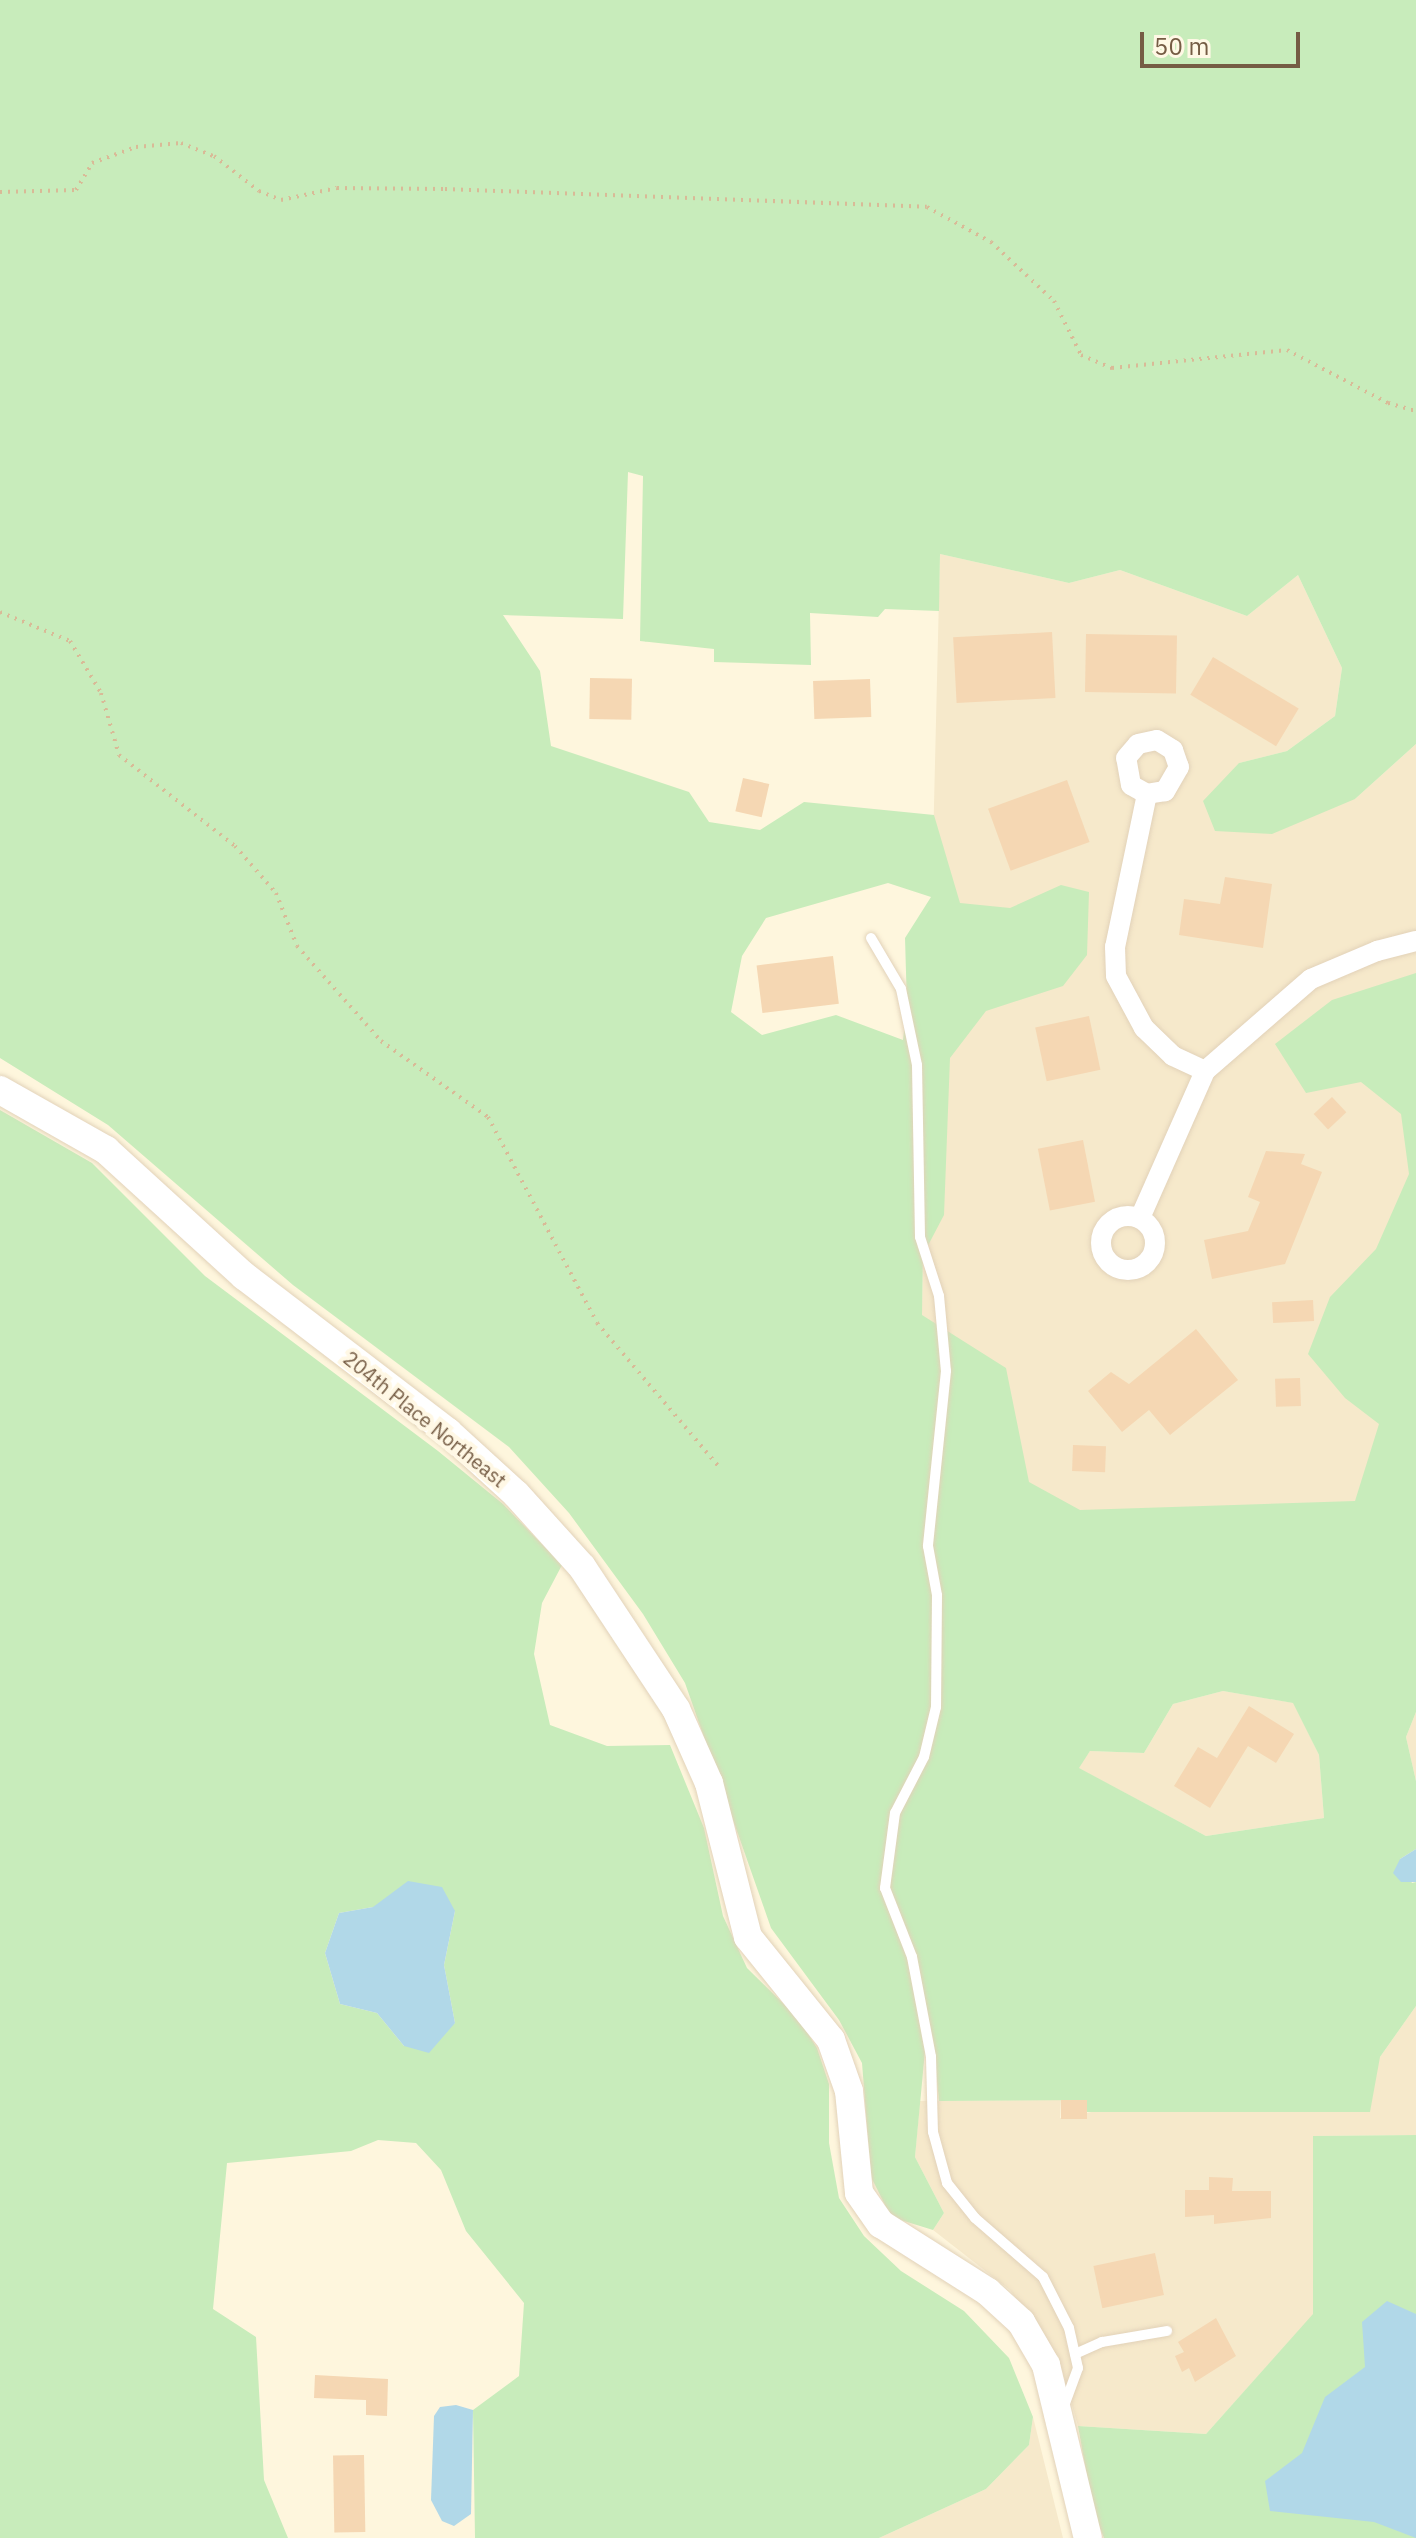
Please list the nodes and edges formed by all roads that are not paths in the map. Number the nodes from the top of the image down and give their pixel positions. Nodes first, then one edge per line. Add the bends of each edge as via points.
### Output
1 (1147, 794) dead end
2 (871, 938) dead end
3 (1416, 941) edge
4 (1205, 1071) junction
5 (0, 1090) edge
6 (1140, 1218) dead end
7 (1167, 2331) dead end
8 (1075, 2354) junction
9 (1061, 2415) junction
10 (1088, 2538) edge

1 - 4 street via 1115,947 1116,976 1144,1028 1173,1056
2 - 8 lane via 901,989 917,1065 920,1237 939,1296 946,1371 928,1546 937,1595 936,1707 924,1757 895,1813 885,1888 912,1957 931,2057 933,2132 947,2183 975,2218 1043,2277 1069,2328
3 - 4 street via 1311,979
4 - 6 street
5 - 9 street, 204th Place Northeast via 46,1112 127,1166 244,1276 448,1432 516,1494 582,1567 676,1709 709,1783 748,1937 836,2051 854,2125 859,2193 868,2211 904,2241 988,2292 1021,2322 1046,2365
7 - 8 lane via 1102,2342
8 - 9 lane via 1078,2368
9 - 10 street, 204th Place Northeast

